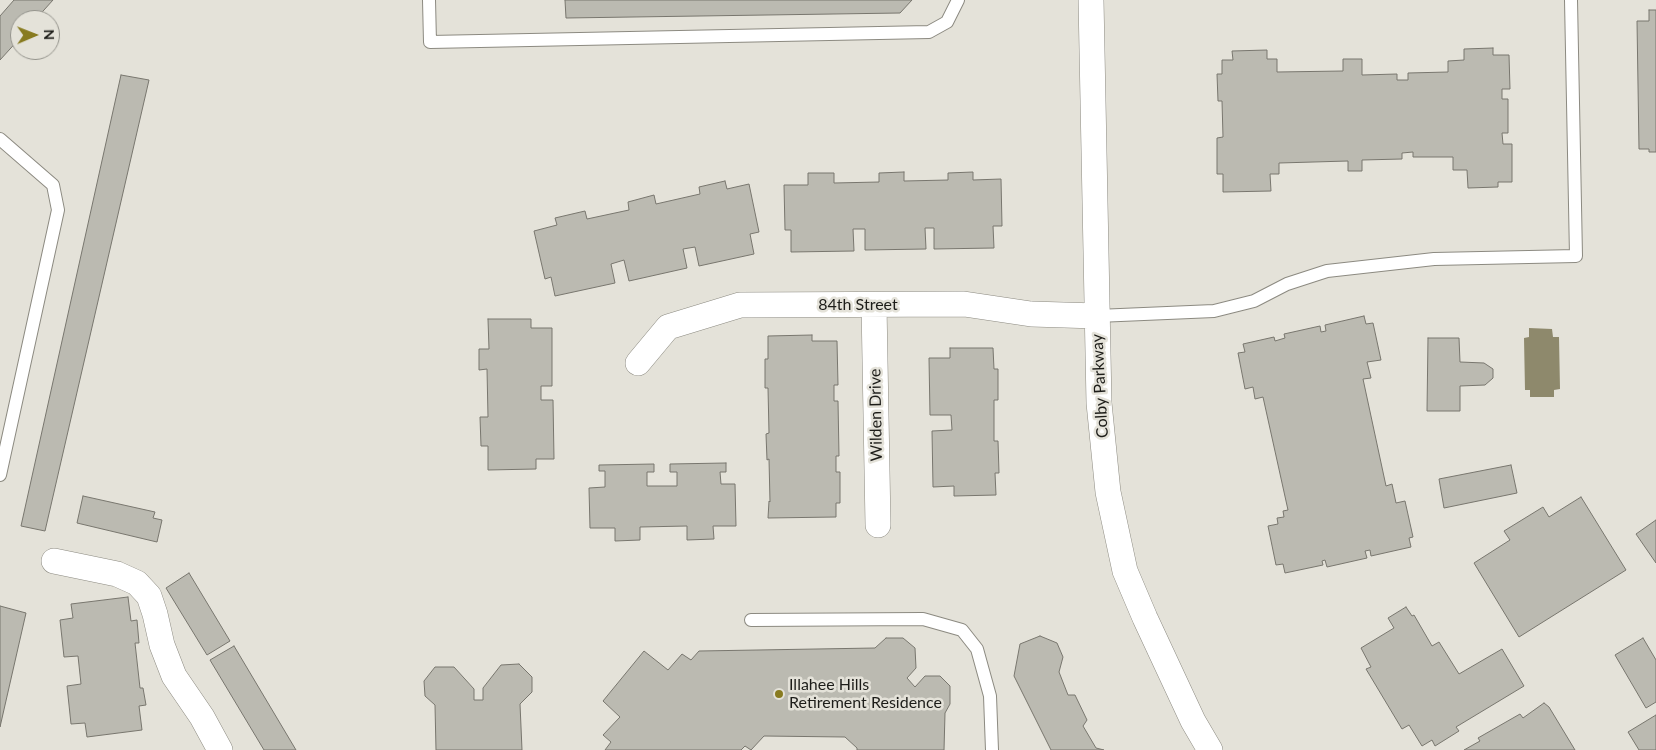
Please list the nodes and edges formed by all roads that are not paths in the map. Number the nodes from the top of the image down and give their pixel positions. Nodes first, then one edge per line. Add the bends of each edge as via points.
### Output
1 (429, 0) edge
2 (958, 0) edge
3 (1091, 0) edge
4 (1571, 0) edge
5 (0, 139) edge
6 (874, 304) junction
7 (1097, 316) junction
8 (638, 363) dead end
9 (0, 475) edge
10 (878, 525) dead end
11 (54, 561) dead end
12 (751, 620) dead end
13 (220, 750) edge
14 (992, 750) edge
15 (1210, 750) edge

1 - 2 lane via 430,42 929,32 947,22
3 - 7 street, Colby Parkway
4 - 7 lane via 1576,256 1434,259 1327,271 1287,284 1254,300 1214,311
5 - 9 lane via 53,186 58,210
6 - 7 street, 84th Street via 964,304 1031,314
6 - 8 street, 84th Street via 740,305 668,328
6 - 10 street, Wilden Drive
7 - 15 street, Colby Parkway via 1098,403 1108,492 1125,571 1193,721
11 - 13 street via 117,574 137,583 149,596 174,676
12 - 14 lane via 923,619 962,630 977,649 990,696

